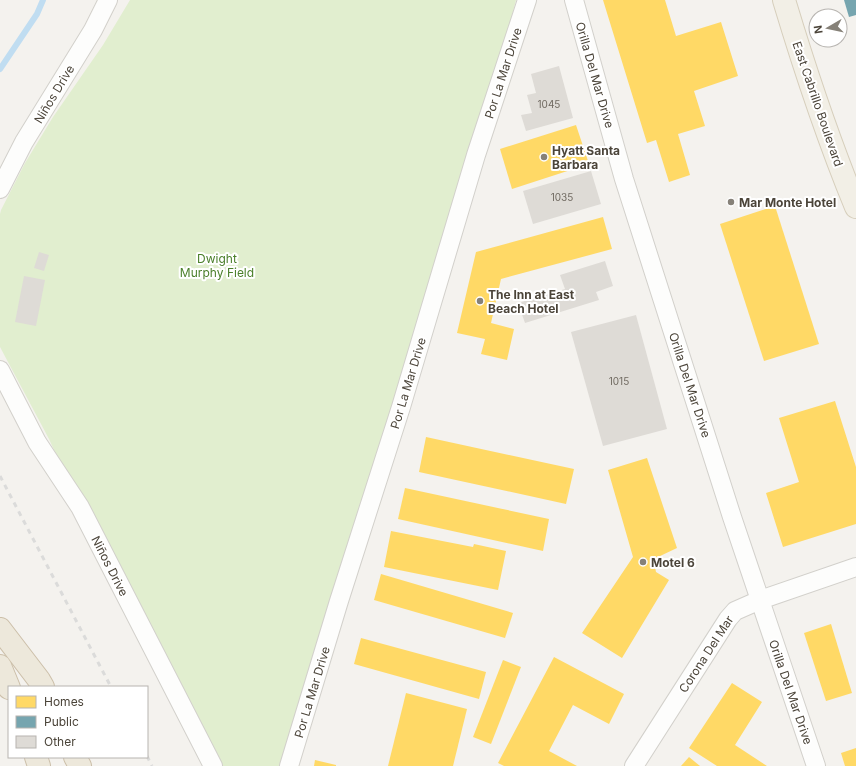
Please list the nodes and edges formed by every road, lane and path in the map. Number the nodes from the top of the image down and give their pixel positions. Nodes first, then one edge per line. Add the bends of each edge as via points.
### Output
1 (108, 0) edge
2 (528, 0) edge
3 (574, 0) edge
4 (784, 0) edge
5 (0, 189) edge
6 (856, 207) edge
7 (0, 370) edge
8 (856, 567) edge
9 (760, 600) junction
10 (0, 629) edge
11 (0, 666) edge
12 (8, 686) edge
13 (42, 686) edge
14 (213, 766) edge
15 (289, 766) edge
16 (634, 766) edge
17 (816, 766) edge

1 - 5 street, Niños Drive via 93,30 24,142
2 - 15 street, Por La Mar Drive via 476,155 401,407
3 - 9 street, Orilla Del Mar Drive via 627,186 718,476
4 - 6 main road, East Cabrillo Boulevard via 805,71
7 - 14 street, Niños Drive via 37,442 80,507
8 - 9 street, Corona Del Mar
9 - 16 street, Corona Del Mar via 735,611 728,619
9 - 17 street, Orilla Del Mar Drive
10 - 13 highway
11 - 12 highway

